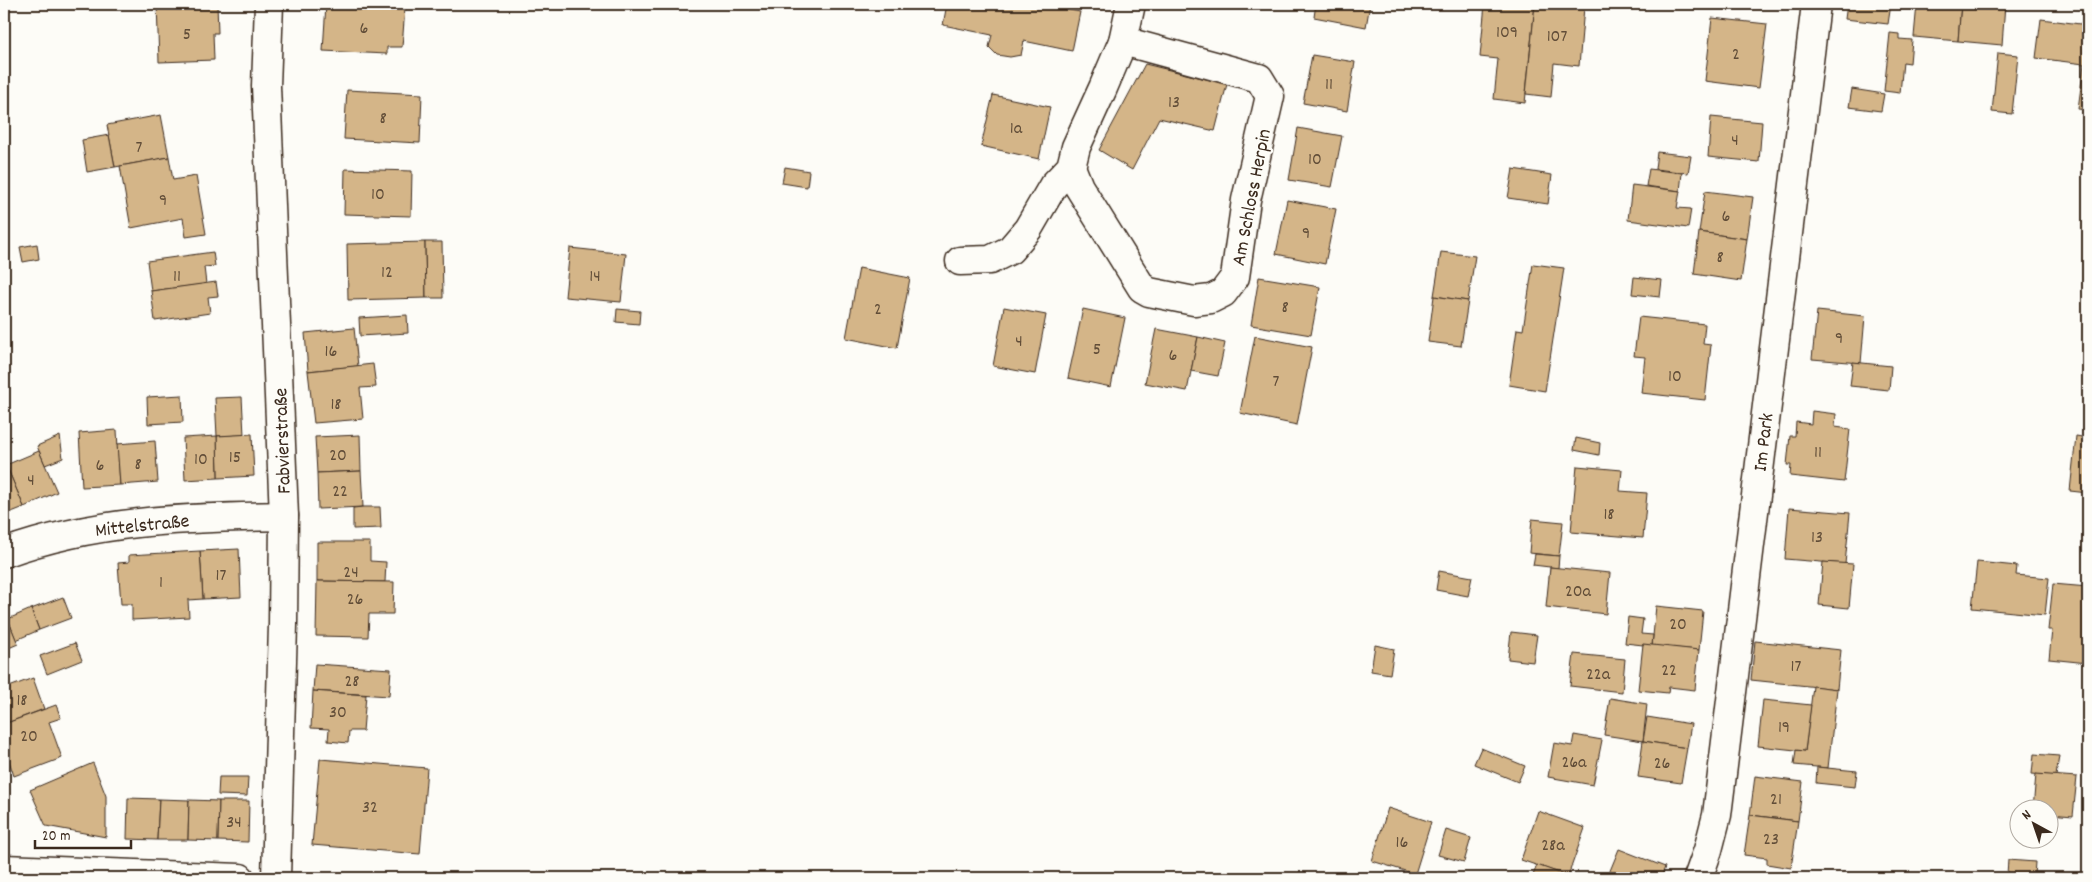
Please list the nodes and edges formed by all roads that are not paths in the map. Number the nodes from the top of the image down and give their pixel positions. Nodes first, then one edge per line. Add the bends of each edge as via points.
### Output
1 (269, 4) edge
2 (1131, 4) edge
3 (1816, 4) edge
4 (1123, 41) junction
5 (1071, 167) junction
6 (960, 261) dead end
7 (284, 516) junction
8 (4, 553) edge
9 (7, 866) edge
10 (240, 878) edge
11 (276, 878) edge
12 (1698, 878) edge

1 - 7 street, Fabvierstraße via 266,86
2 - 4 street
3 - 12 street, Im Park via 1717,815
4 - 5 street via 1076,147
4 - 5 street, Am Schloss Herpin via 1259,78 1270,96 1246,200 1235,278 1223,293 1194,301 1142,288 1079,187
5 - 6 street via 1053,186 1028,229 1010,250 990,260
7 - 8 street, Mittelstraße via 142,521 87,529
7 - 11 street, Fabvierstraße
9 - 10 street

